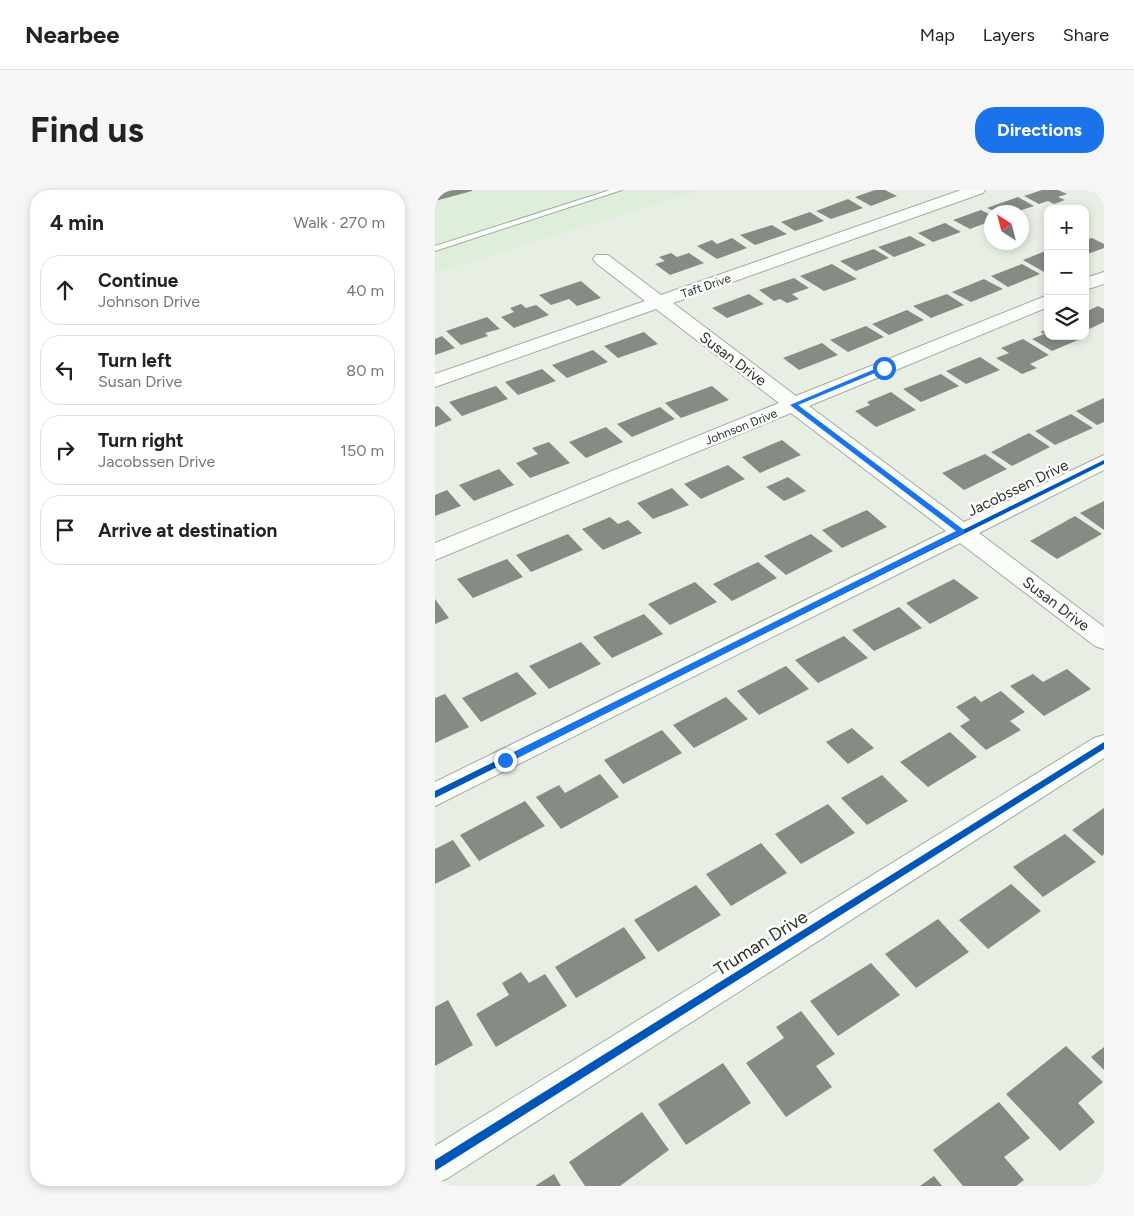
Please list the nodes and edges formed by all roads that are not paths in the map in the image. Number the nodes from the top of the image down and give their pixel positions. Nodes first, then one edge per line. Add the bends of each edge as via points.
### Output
1 (618, 190) edge
2 (977, 190) edge
3 (435, 249) edge
4 (602, 259) dead end
5 (1104, 277) edge
6 (1089, 283) edge
7 (1044, 302) edge
8 (658, 303) junction
9 (435, 381) edge
10 (794, 405) junction
11 (1104, 462) edge
12 (961, 532) junction
13 (435, 552) edge
14 (1104, 640) edge
15 (1104, 745) edge
16 (435, 795) edge
17 (435, 1166) edge

1 - 3 lane
2 - 8 street, Taft Drive
4 - 8 street, Susan Drive
5 - 6 street
7 - 10 street, Johnson Drive
8 - 9 street, Taft Drive
8 - 10 street, Susan Drive
10 - 12 street, Susan Drive
10 - 13 street, Johnson Drive
11 - 12 street, Jacobssen Drive
12 - 14 street, Susan Drive
12 - 16 street, Jacobssen Drive
15 - 17 street, Truman Drive

